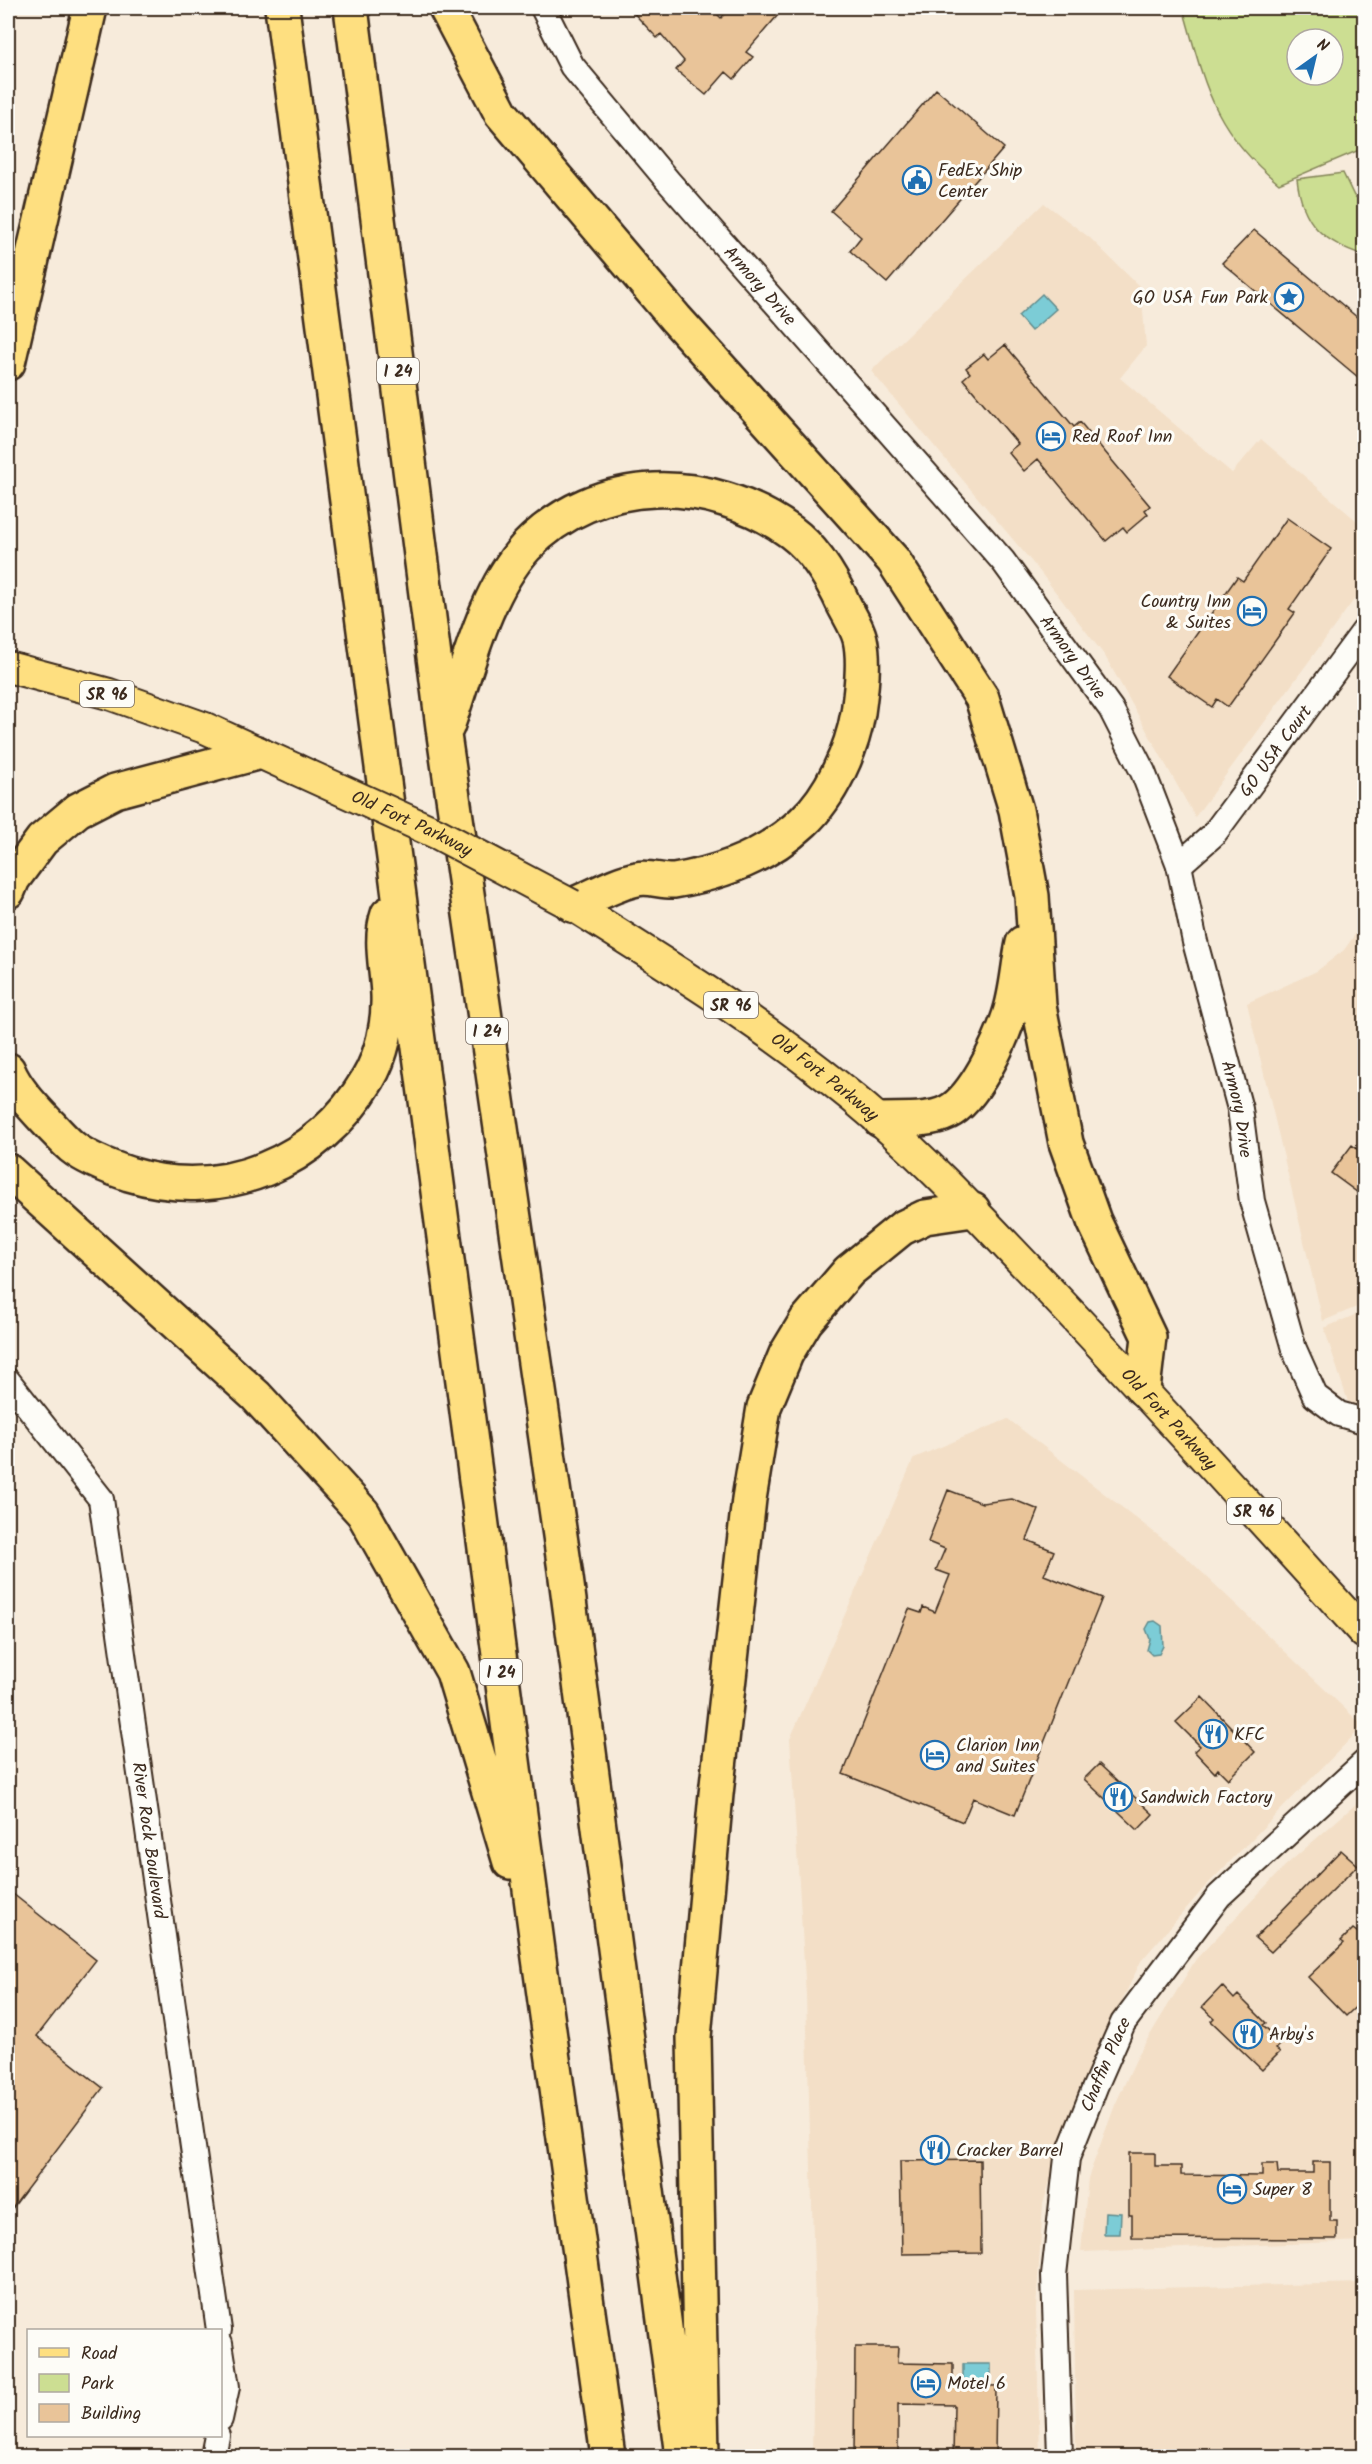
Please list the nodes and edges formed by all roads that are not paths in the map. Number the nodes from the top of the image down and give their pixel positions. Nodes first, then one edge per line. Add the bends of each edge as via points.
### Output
1 (90, 8) edge
2 (282, 8) edge
3 (351, 8) edge
4 (446, 8) edge
5 (543, 8) edge
6 (8, 363) edge
7 (1365, 631) edge
8 (8, 667) edge
9 (444, 735) junction
10 (257, 753) junction
11 (1016, 810) junction
12 (1179, 865) junction
13 (399, 887) junction
14 (8, 891) edge
15 (572, 905) junction
16 (8, 1070) edge
17 (880, 1120) junction
18 (8, 1171) edge
19 (973, 1210) junction
20 (8, 1381) edge
21 (1143, 1389) junction
22 (1365, 1421) edge
23 (1365, 1633) edge
24 (1365, 1763) edge
25 (539, 1958) junction
26 (219, 2329) edge
27 (222, 2356) edge
28 (222, 2410) edge
29 (217, 2437) edge
30 (213, 2457) edge
31 (608, 2457) edge
32 (682, 2457) edge
33 (702, 2457) edge
34 (1060, 2457) edge

1 - 6 highway
2 - 13 highway, I 24
3 - 9 highway, I 24
4 - 11 highway via 501,113 676,319 893,560 982,698
5 - 12 street, Armory Drive via 572,66 1018,581 1111,709 1143,772
7 - 12 street, GO USA Court via 1213,835
8 - 10 main road, Old Fort Parkway / SR 96 via 109,694 205,728
9 - 15 highway via 494,594 526,548 564,516 607,498 658,488 705,493 752,509 792,533 815,556 839,593 860,639 861,689 854,736 836,778 805,820 765,851 726,869 682,879 638,878
9 - 32 highway, I 24 via 566,1582
10 - 14 highway via 115,791 78,810 42,840
10 - 15 main road, Old Fort Parkway / SR 96, bridge via 438,834
11 - 17 highway via 1024,936 1010,1015 966,1098 949,1112 926,1118
11 - 21 highway via 1032,896 1039,1006 1066,1143 1094,1221 1149,1337
12 - 22 street, Armory Drive via 1195,942 1240,1108 1252,1201 1294,1349 1316,1396 1339,1414
13 - 16 highway via 384,927 388,998 382,1045 369,1078 339,1119 296,1154 234,1179 197,1185 148,1179 112,1168 73,1148 38,1113
13 - 25 highway, I 24
15 - 17 main road, Old Fort Parkway / SR 96 via 724,1000
17 - 19 main road, Old Fort Parkway / SR 96
18 - 25 highway via 256,1396 363,1513 453,1672
19 - 21 main road, Old Fort Parkway / SR 96
19 - 33 highway via 925,1217 902,1228 849,1271 806,1321 786,1354 764,1407 749,1499 716,1794 694,2037
20 - 26 street, River Rock Boulevard via 101,1499
21 - 23 main road, Old Fort Parkway / SR 96
24 - 34 street, Chaffin Place via 1219,1896 1123,2023 1067,2158 1054,2275
25 - 31 highway, I 24
27 - 28 street via 227,2387
29 - 30 street

